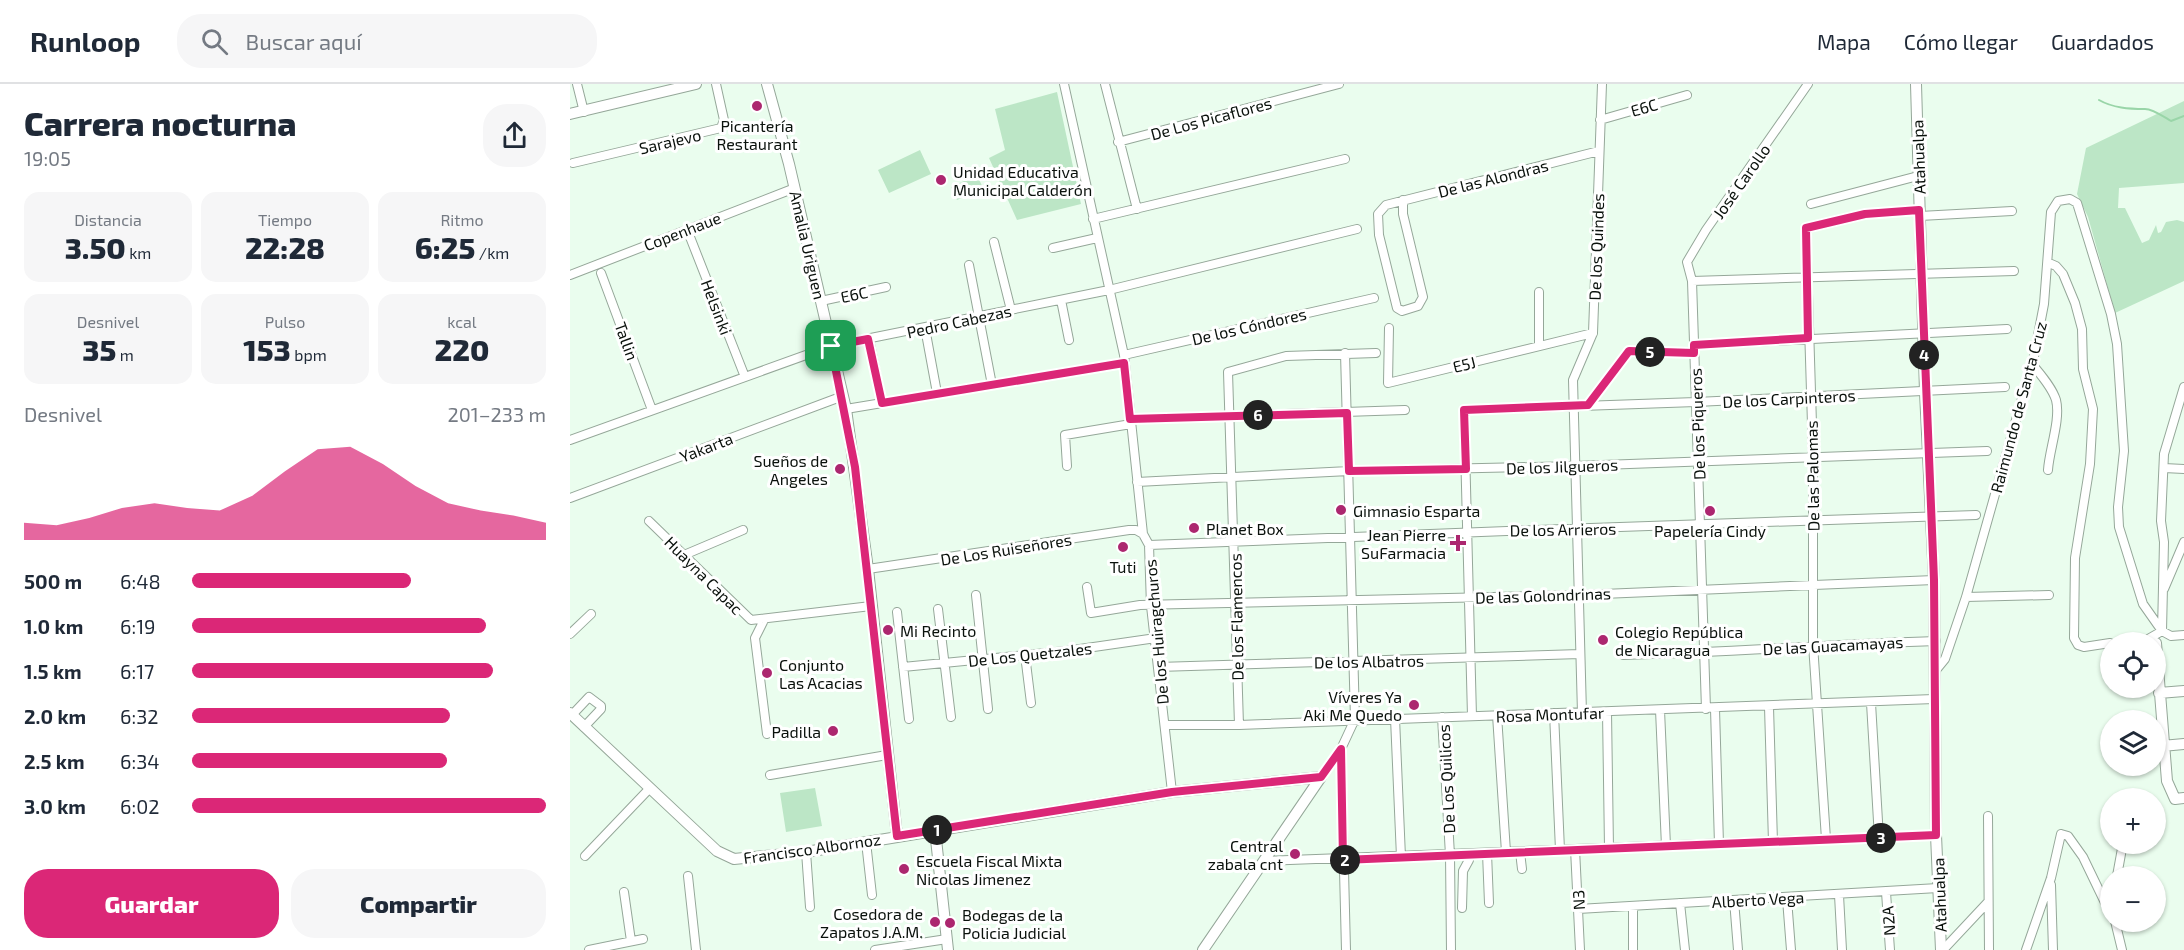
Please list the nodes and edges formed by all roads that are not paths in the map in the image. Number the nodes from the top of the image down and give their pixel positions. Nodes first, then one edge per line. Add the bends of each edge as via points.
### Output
1 (577, 84) edge
2 (696, 84) edge
3 (716, 84) edge
4 (767, 84) edge
5 (1064, 84) edge
6 (1105, 84) edge
7 (1602, 84) edge
8 (1808, 84) edge
9 (1916, 84) edge
10 (1334, 85) edge
11 (1687, 95) dead end
12 (584, 112) junction
13 (570, 114) edge
14 (1600, 120) junction
15 (1118, 142) junction
16 (1599, 151) junction
17 (1346, 159) dead end
18 (573, 163) dead end
19 (1918, 176) junction
20 (795, 188) junction
21 (1403, 200) junction
22 (1810, 204) dead end
23 (1137, 209) junction
24 (2012, 211) dead end
25 (1919, 213) junction
26 (1093, 219) junction
27 (1357, 229) dead end
28 (690, 237) dead end
29 (1097, 238) junction
30 (994, 242) dead end
31 (1053, 248) dead end
32 (2049, 263) junction
33 (969, 265) dead end
34 (2014, 271) dead end
35 (601, 273) dead end
36 (1922, 274) junction
37 (570, 275) edge
38 (1805, 278) junction
39 (1692, 281) junction
40 (886, 287) dead end
41 (1109, 290) junction
42 (1539, 292) dead end
43 (1374, 298) dead end
44 (1061, 300) junction
45 (821, 301) junction
46 (1011, 310) junction
47 (978, 317) junction
48 (925, 328) junction
49 (1389, 328) dead end
50 (2007, 329) dead end
51 (1924, 332) junction
52 (1593, 333) junction
53 (1808, 338) junction
54 (868, 339) junction
55 (1069, 340) dead end
56 (831, 346) junction
57 (1539, 346) junction
58 (1694, 349) junction
59 (1345, 353) junction
60 (1376, 353) dead end
61 (1124, 359) junction
62 (2032, 364) junction
63 (745, 377) junction
64 (992, 385) junction
65 (2005, 387) dead end
66 (2184, 387) edge
67 (1925, 392) junction
68 (938, 393) junction
69 (843, 396) junction
70 (1811, 398) junction
71 (1696, 402) junction
72 (882, 403) junction
73 (1574, 405) junction
74 (1588, 405) junction
75 (846, 409) junction
76 (652, 410) junction
77 (1405, 410) dead end
78 (1347, 413) junction
79 (2180, 414) edge
80 (1232, 416) junction
81 (1131, 422) junction
82 (570, 440) edge
83 (1987, 451) dead end
84 (1928, 453) junction
85 (1813, 458) junction
86 (1698, 461) junction
87 (1067, 466) dead end
88 (1575, 466) junction
89 (2164, 468) junction
90 (1466, 469) junction
91 (2184, 469) edge
92 (2048, 470) dead end
93 (1349, 471) junction
94 (1233, 477) junction
95 (1137, 482) junction
96 (570, 498) edge
97 (1976, 515) dead end
98 (1931, 517) junction
99 (649, 521) dead end
100 (1814, 522) junction
101 (1701, 526) junction
102 (1577, 529) junction
103 (743, 530) dead end
104 (1468, 531) junction
105 (1143, 534) junction
106 (1351, 536) junction
107 (1234, 541) junction
108 (2184, 542) edge
109 (1149, 545) junction
110 (684, 555) junction
111 (868, 569) junction
112 (1934, 580) junction
113 (1813, 585) junction
114 (1087, 587) dead end
115 (1703, 590) junction
116 (2162, 592) junction
117 (1579, 595) junction
118 (2049, 595) dead end
119 (976, 596) dead end
120 (1469, 597) junction
121 (1966, 597) junction
122 (1352, 598) junction
123 (1236, 603) junction
124 (870, 606) junction
125 (1151, 606) junction
126 (938, 609) dead end
127 (897, 612) dead end
128 (591, 614) dead end
129 (764, 620) junction
130 (2155, 632) edge
131 (2158, 632) edge
132 (570, 634) edge
133 (2184, 635) edge
134 (2166, 637) edge
135 (1156, 638) junction
136 (1936, 641) junction
137 (1813, 644) junction
138 (2100, 645) edge
139 (1705, 653) junction
140 (1580, 654) junction
141 (1025, 655) junction
142 (1623, 655) dead end
143 (984, 658) junction
144 (1471, 659) junction
145 (1353, 660) junction
146 (945, 662) junction
147 (1237, 664) junction
148 (903, 667) junction
149 (1158, 667) junction
150 (1936, 670) junction
151 (2184, 691) edge
152 (2166, 692) edge
153 (1934, 699) junction
154 (1031, 703) dead end
155 (1871, 703) junction
156 (1817, 705) junction
157 (1769, 707) junction
158 (1711, 709) junction
159 (988, 710) dead end
160 (1660, 710) junction
161 (1606, 712) junction
162 (1554, 713) junction
163 (1582, 713) junction
164 (571, 714) edge
165 (1497, 715) junction
166 (1472, 716) junction
167 (951, 717) dead end
168 (1442, 717) junction
169 (1395, 718) junction
170 (909, 719) dead end
171 (1355, 719) junction
172 (1165, 725) junction
173 (1239, 725) junction
174 (584, 727) junction
175 (767, 734) dead end
176 (2184, 744) edge
177 (2166, 746) edge
178 (1341, 749) junction
179 (887, 755) junction
180 (2166, 773) edge
181 (770, 775) dead end
182 (1321, 777) junction
183 (650, 788) junction
184 (1172, 792) junction
185 (2184, 798) edge
186 (1988, 816) dead end
187 (935, 830) junction
188 (1936, 835) junction
189 (897, 836) junction
190 (1879, 838) junction
191 (1826, 839) junction
192 (866, 842) junction
193 (1773, 842) junction
194 (1719, 844) junction
195 (1666, 846) junction
196 (1610, 848) junction
197 (1575, 849) junction
198 (1560, 850) junction
199 (806, 852) junction
200 (1506, 852) junction
201 (1520, 852) junction
202 (1468, 854) junction
203 (1487, 854) junction
204 (1450, 855) junction
205 (585, 856) dead end
206 (1401, 856) junction
207 (1343, 860) junction
208 (1265, 861) junction
209 (1522, 869) dead end
210 (688, 876) dead end
211 (2051, 878) junction
212 (1938, 888) junction
213 (2100, 888) edge
214 (624, 892) dead end
215 (1886, 892) junction
216 (872, 895) dead end
217 (1839, 895) junction
218 (1787, 898) junction
219 (1734, 900) junction
220 (1988, 902) junction
221 (1488, 903) dead end
222 (1680, 903) junction
223 (1632, 906) junction
224 (810, 907) dead end
225 (1462, 908) dead end
226 (1578, 909) junction
227 (2118, 932) edge
228 (643, 939) dead end
229 (631, 941) junction
230 (948, 944) edge
231 (589, 950) edge
232 (696, 950) edge
233 (875, 950) edge
234 (1203, 950) edge
235 (1346, 950) edge
236 (1450, 950) edge
237 (1580, 950) edge
238 (1633, 950) edge
239 (1685, 950) edge
240 (1738, 950) edge
241 (1791, 950) edge
242 (1842, 950) edge
243 (1890, 950) edge
244 (1942, 950) edge
245 (1989, 950) edge
246 (2026, 950) edge
247 (2053, 950) edge
248 (2122, 950) edge

1 - 12 street
2 - 12 street
3 - 18 street, Sarajevo via 724,120 721,128
4 - 20 street, Amalia Uriguen
5 - 26 street, De los Huiragchuros
6 - 15 street
7 - 14 street, De los Quindes
8 - 39 street, José Carollo via 1690,256 1687,262
9 - 19 street, Atahualpa
10 - 15 street, De Los Picaflores
11 - 14 street, E6C
12 - 13 street
14 - 16 street, De los Quindes
15 - 23 street
16 - 21 street, De las Alondras
16 - 52 street, De los Quindes
17 - 23 street
19 - 22 street
19 - 25 street, Atahualpa
20 - 37 street, Copenhaue
20 - 45 street, Amalia Uriguen
21 - 21 street, De las Alondras via 1386,205 1378,214 1379,235 1397,308 1404,311 1418,306 1423,297
23 - 26 street
24 - 25 street, De las Palomas
25 - 36 street, Atahualpa
25 - 38 street, De las Palomas via 1865,214 1806,228
26 - 29 street, De los Huiragchuros
27 - 41 street, Pedro Cabezas
28 - 63 street, Helsinki
29 - 31 street
29 - 41 street, De los Huiragchuros
30 - 46 street
32 - 62 street, Raimundo de Santa Cruz
32 - 130 street, Raimundo de Santa Cruz via 2051,212 2058,201 2074,200 2117,344 2124,451 2119,527
32 - 138 street via 2063,274 2075,303 2082,329 2083,369 2093,409 2090,464 2075,558 2074,638 2084,647
33 - 47 street
34 - 36 street
35 - 76 street, Tallin
36 - 38 street
36 - 51 street, Atahualpa
38 - 39 street
38 - 53 street, De las Palomas
39 - 58 street, De los Piqueros
40 - 45 street, E6C
41 - 44 street, Pedro Cabezas
41 - 61 street, De los Huiragchuros
42 - 57 street
43 - 61 street, De los Cóndores
44 - 46 street, Pedro Cabezas
44 - 55 street
45 - 56 street, Amalia Uriguen
46 - 47 street, Pedro Cabezas
47 - 48 street, Pedro Cabezas
47 - 64 street
48 - 54 street, Pedro Cabezas
48 - 68 street
49 - 57 street, E5J via 1388,382
50 - 51 street
51 - 53 street
51 - 67 street, Atahualpa
52 - 57 street, E5J
52 - 73 street, De los Quindes via 1573,380
53 - 58 street
53 - 70 street, De las Palomas
54 - 56 street, Pedro Cabezas
54 - 72 street
56 - 63 street, Pedro Cabezas
56 - 69 street, Amalia Uriguen
58 - 71 street, De los Piqueros
58 - 74 street via 1629,351
59 - 60 street, De los Flamencos
59 - 78 street
59 - 80 street, De los Flamencos via 1286,356 1228,372
61 - 64 street, De los Cóndores
61 - 81 street, De los Huiragchuros
62 - 92 street via 2057,402
62 - 121 street, Raimundo de Santa Cruz
63 - 76 street, Pedro Cabezas
64 - 68 street, De los Cóndores
65 - 67 street, De los Carpinteros
66 - 79 street
67 - 70 street, De los Carpinteros
67 - 84 street, Atahualpa
68 - 72 street, De los Cóndores
69 - 75 street, Amalia Uriguen
69 - 96 street, Yakarta
70 - 71 street, De los Carpinteros
70 - 85 street, De las Palomas
71 - 74 street, De los Carpinteros
71 - 86 street, De los Piqueros
72 - 75 street, De los Cóndores
73 - 74 street, De los Carpinteros
73 - 88 street
73 - 90 street, De los Carpinteros via 1464,410
75 - 111 street, Amalia Uriguen
76 - 82 street, Pedro Cabezas
77 - 78 street
78 - 80 street
78 - 93 street
79 - 89 street via 2166,442
80 - 81 street
80 - 94 street, De los Flamencos
81 - 87 street via 1065,435
81 - 95 street, De los Huiragchuros
83 - 84 street, De los Jilgueros
84 - 85 street, De los Jilgueros
84 - 98 street, Atahualpa
85 - 86 street, De los Jilgueros
85 - 100 street, De las Palomas
86 - 88 street, De los Jilgueros
86 - 101 street, De los Piqueros
88 - 90 street, De los Jilgueros
88 - 102 street
89 - 91 street
89 - 116 street
90 - 93 street, De los Jilgueros
90 - 104 street
93 - 94 street, De los Jilgueros
93 - 106 street
94 - 95 street, De los Jilgueros
94 - 107 street, De los Flamencos
95 - 105 street, De los Huiragchuros
97 - 98 street, De los Arrieros
98 - 100 street, De los Arrieros
98 - 112 street, Atahualpa
99 - 110 street, Huayna Capac
100 - 101 street, De los Arrieros
100 - 113 street, De las Palomas
101 - 102 street, De los Arrieros
101 - 115 street, De los Piqueros
102 - 104 street, De los Arrieros
102 - 117 street
103 - 110 street
104 - 106 street, De los Arrieros
104 - 120 street
105 - 109 street, De los Huiragchuros
105 - 111 street, De Los Ruiseñores via 1129,530
106 - 107 street, De los Arrieros
106 - 122 street
107 - 109 street, De los Arrieros
107 - 123 street, De los Flamencos
108 - 116 street
109 - 125 street, De los Huiragchuros
110 - 129 street, Huayna Capac via 746,616
111 - 124 street, Amalia Uriguen
112 - 113 street, De las Golondrinas
112 - 136 street, Atahualpa
113 - 115 street, De las Golondrinas
113 - 137 street, De las Palomas
114 - 125 street, De las Golondrinas via 1091,613
115 - 117 street, De las Golondrinas
115 - 139 street, De los Piqueros
116 - 131 street
117 - 120 street, De las Golondrinas
117 - 140 street
118 - 121 street
119 - 143 street
120 - 122 street, De las Golondrinas
120 - 144 street
121 - 150 street, Raimundo de Santa Cruz via 1945,659
122 - 123 street, De las Golondrinas
122 - 145 street
123 - 125 street, De las Golondrinas
123 - 147 street, De los Flamencos
124 - 129 street, Huayna Capac
124 - 179 street, Amalia Uriguen
125 - 135 street, De los Huiragchuros
126 - 146 street
127 - 148 street
128 - 132 street
129 - 175 street via 755,638
133 - 134 street
135 - 141 street, De Los Quetzales
135 - 149 street, De los Huiragchuros
136 - 137 street, De las Guacamayas
136 - 150 street, Atahualpa
137 - 139 street, De las Guacamayas
137 - 156 street, De las Palomas
139 - 142 street, De las Guacamayas
139 - 158 street, De los Piqueros
140 - 144 street, De los Albatros
140 - 163 street
141 - 143 street, De Los Quetzales
141 - 154 street
143 - 146 street, De Los Quetzales
143 - 159 street
144 - 145 street, De los Albatros
144 - 166 street
145 - 147 street, De los Albatros
145 - 171 street
146 - 148 street, De Los Quetzales
146 - 167 street
147 - 149 street, De los Albatros
147 - 173 street, De los Flamencos
148 - 170 street
149 - 172 street, De los Huiragchuros
150 - 153 street, Atahualpa
151 - 152 street
153 - 155 street, Rosa Montufar
153 - 188 street, Atahualpa
155 - 156 street, Rosa Montufar
155 - 190 street
156 - 157 street, Rosa Montufar
156 - 191 street, De las Palomas
157 - 158 street, Rosa Montufar
157 - 193 street
158 - 160 street, Rosa Montufar
158 - 194 street, De los Piqueros
160 - 161 street, Rosa Montufar
160 - 195 street
161 - 163 street, Rosa Montufar
161 - 196 street
162 - 163 street, Rosa Montufar
162 - 165 street, Rosa Montufar
162 - 198 street
164 - 174 street, Francisco Albornoz
164 - 174 street via 588,697 600,706
165 - 166 street, Rosa Montufar
165 - 200 street
166 - 168 street, Rosa Montufar
168 - 169 street, Rosa Montufar
168 - 204 street, De Los Quilicos
169 - 171 street, Rosa Montufar
169 - 206 street
171 - 173 street, Rosa Montufar
171 - 178 street
172 - 173 street, Rosa Montufar
172 - 184 street, De los Huiragchuros
174 - 183 street, Francisco Albornoz
176 - 177 street
178 - 182 street
178 - 207 street
179 - 181 street
179 - 189 street, Amalia Uriguen
180 - 185 street via 2175,799
182 - 184 street, Francisco Albornoz
182 - 208 street
183 - 199 street, Francisco Albornoz via 725,856 734,859
183 - 205 street
184 - 187 street, Francisco Albornoz
186 - 220 street
187 - 189 street, Francisco Albornoz
187 - 230 street
188 - 190 street
188 - 212 street, Atahualpa
189 - 192 street, Francisco Albornoz
190 - 191 street
191 - 193 street
192 - 199 street, Francisco Albornoz
192 - 216 street
193 - 194 street
194 - 195 street
195 - 196 street
196 - 197 street
197 - 198 street
197 - 226 street, N3
198 - 201 street
199 - 224 street
200 - 201 street
200 - 203 street
201 - 209 street
202 - 203 street
202 - 204 street
202 - 225 street via 1463,871
203 - 221 street
204 - 206 street
204 - 236 street, De Los Quilicos
206 - 207 street
207 - 208 street
207 - 235 street
208 - 234 street
210 - 232 street
211 - 213 street via 2058,838 2064,834 2083,857
211 - 246 street
211 - 247 street
212 - 215 street, Alberto Vega
212 - 244 street, Atahualpa
214 - 229 street
215 - 217 street, Alberto Vega
215 - 243 street, N2A
217 - 218 street, Alberto Vega
217 - 242 street
218 - 219 street, Alberto Vega
218 - 241 street
219 - 222 street, Alberto Vega
219 - 240 street
220 - 244 street
220 - 245 street
222 - 223 street, Alberto Vega
222 - 239 street
223 - 226 street, Alberto Vega
223 - 238 street
226 - 237 street, N3
227 - 248 street
228 - 229 street
229 - 231 street
230 - 233 street

